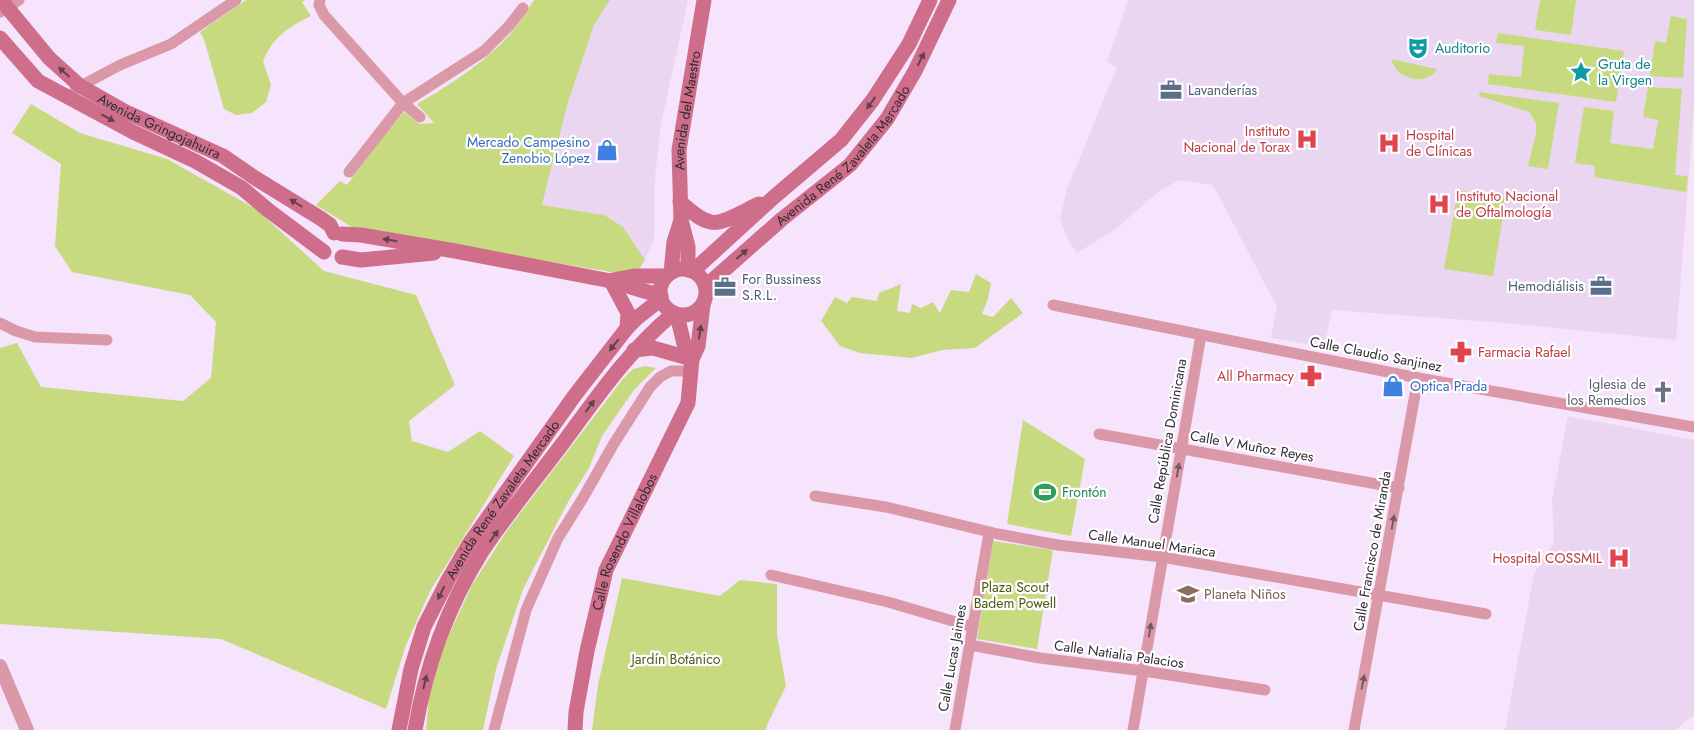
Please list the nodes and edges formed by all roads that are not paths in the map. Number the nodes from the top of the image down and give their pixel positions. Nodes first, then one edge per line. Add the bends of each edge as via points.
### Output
1 (236, 0) edge
2 (320, 0) edge
3 (704, 0) edge
4 (930, 0) edge
5 (948, 0) edge
6 (7, 5) edge
7 (523, 8) dead end
8 (0, 38) edge
9 (80, 86) junction
10 (66, 96) junction
11 (403, 103) junction
12 (420, 117) dead end
13 (349, 172) dead end
14 (774, 197) junction
15 (680, 202) junction
16 (681, 220) junction
17 (338, 233) junction
18 (455, 251) junction
19 (324, 252) junction
20 (342, 258) junction
21 (690, 270) junction
22 (669, 274) junction
23 (611, 281) junction
24 (706, 286) junction
25 (661, 298) junction
26 (703, 305) junction
27 (1053, 305) dead end
28 (675, 314) junction
29 (0, 323) edge
30 (627, 328) junction
31 (1201, 335) junction
32 (107, 340) dead end
33 (634, 350) junction
34 (692, 365) junction
35 (1418, 378) junction
36 (1694, 427) edge
37 (1099, 434) dead end
38 (1182, 449) junction
39 (1399, 488) junction
40 (815, 496) dead end
41 (989, 533) junction
42 (1162, 558) junction
43 (771, 575) dead end
44 (1380, 596) junction
45 (1486, 614) dead end
46 (973, 627) junction
47 (970, 645) junction
48 (0, 666) edge
49 (1144, 671) junction
50 (1265, 690) dead end
51 (26, 730) edge
52 (399, 730) edge
53 (415, 730) edge
54 (494, 730) edge
55 (576, 730) edge
56 (955, 730) edge
57 (1133, 730) edge
58 (1354, 730) edge

1 - 9 street via 171,44
2 - 11 street via 324,15
3 - 15 main road, Avenida del Maestro via 679,150
4 -> 14 main road, Avenida René Zavaleta Mercado via 909,44 872,101 841,140
24 -> 5 main road, Avenida René Zavaleta Mercado via 850,165 887,119 915,71
9 -> 6 main road, Avenida Gringojahuira via 49,58
7 - 11 street via 484,51
8 - 10 main road, Avenida Gringojahuira via 38,81
9 - 10 street
17 -> 9 main road, Avenida Gringojahuira via 223,156 124,112
10 -> 19 main road, Avenida Gringojahuira via 242,188
11 - 12 street
11 - 13 street
14 - 15 main road via 718,222 696,215
14 - 21 main road, Avenida René Zavaleta Mercado
15 - 16 main road, Avenida del Maestro
16 - 21 main road, Avenida del Maestro
16 - 22 main road, Avenida del Maestro
18 -> 17 main road
17 - 19 main road via 326,236
17 - 20 main road via 349,244 348,252
18 - 20 main road via 361,260
18 - 23 main road
19 - 20 main road via 330,258
21 - 22 main road
21 - 24 main road via 699,275
22 - 23 main road
22 - 25 main road via 662,283
23 - 25 main road
23 - 30 main road via 628,313
24 - 26 main road
25 - 28 main road via 666,308
25 - 30 main road, Avenida René Zavaleta Mercado
26 - 28 main road via 693,313
34 -> 26 main road, Calle Rosendo Villalobos
27 - 31 street, Calle Claudio Sanjinez
28 - 33 main road, Avenida René Zavaleta Mercado
28 - 34 main road, Calle Rosendo Villalobos
29 - 32 street via 35,337
30 -> 52 main road, Avenida René Zavaleta Mercado via 509,486 448,580 424,627 403,702
31 - 35 street, Calle Claudio Sanjinez
31 - 38 street, Calle República Dominicana
33 - 34 main road via 653,348
53 -> 33 main road, Avenida René Zavaleta Mercado via 431,658 462,586 482,552
34 - 54 street via 660,377 650,387 558,538 526,610
34 - 55 main road, Calle Rosendo Villalobos via 688,403 606,570 587,651
35 - 36 street, Calle Claudio Sanjinez
35 - 39 street, Calle Francisco de Miranda
37 - 38 street, Calle V Muñoz Reyes
38 - 39 street, Calle V Muñoz Reyes
42 -> 38 street, Calle República Dominicana
44 -> 39 street, Calle Francisco de Miranda
40 - 41 street, Calle Manuel Mariaca via 886,507
41 - 42 street, Calle Manuel Mariaca
41 - 46 street, Calle Lucas Jaimes
42 - 44 street, Calle Manuel Mariaca
49 -> 42 street, Calle República Dominicana
43 - 46 street via 888,602
44 - 45 street, Calle Manuel Mariaca
58 -> 44 street, Calle Francisco de Miranda
46 - 47 street, Calle Lucas Jaimes
47 - 49 street, Calle Natialia Palacios via 1040,658
47 - 56 street, Calle Lucas Jaimes
48 - 51 street
49 - 50 street, Calle Natialia Palacios
49 - 57 street, Calle República Dominicana

